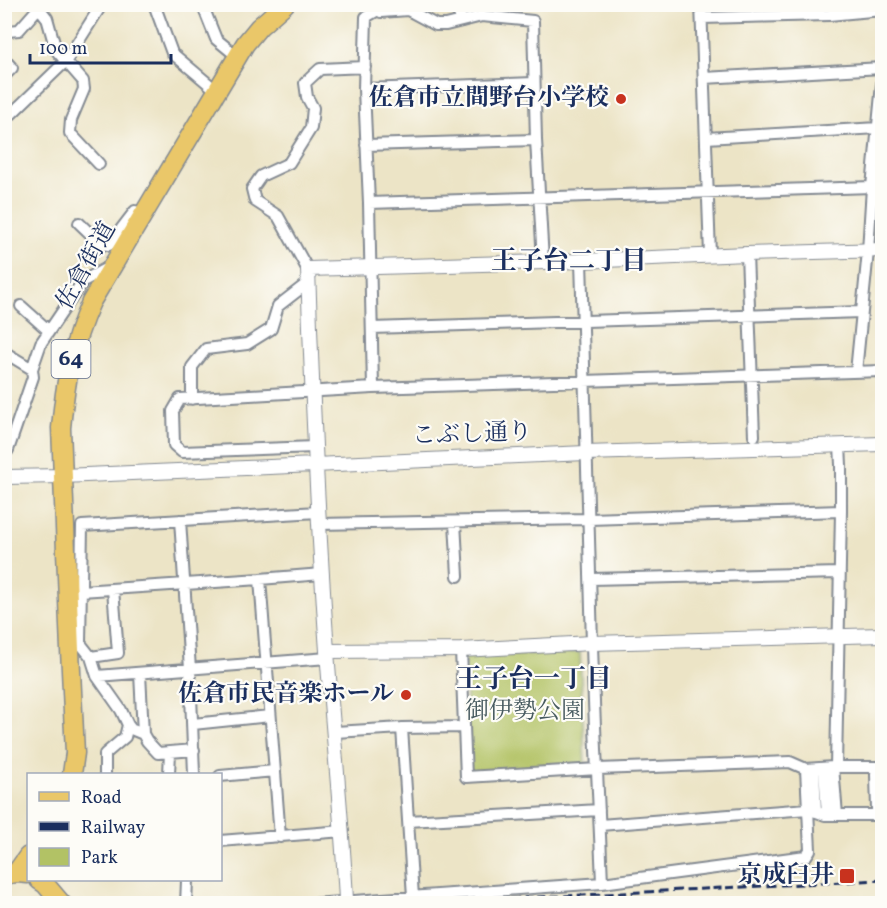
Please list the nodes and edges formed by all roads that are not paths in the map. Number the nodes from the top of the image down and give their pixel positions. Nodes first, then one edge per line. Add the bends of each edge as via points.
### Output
1 (102, 4) edge
2 (154, 4) edge
3 (201, 4) edge
4 (285, 4) edge
5 (455, 4) edge
6 (701, 4) edge
7 (39, 6) edge
8 (411, 9) edge
9 (829, 10) edge
10 (882, 10) edge
11 (702, 18) junction
12 (462, 21) junction
13 (4, 27) edge
14 (238, 57) junction
15 (4, 59) edge
16 (66, 62) junction
17 (364, 67) junction
18 (882, 68) edge
19 (4, 76) edge
20 (704, 78) junction
21 (534, 83) junction
22 (882, 84) edge
23 (364, 89) junction
24 (217, 91) junction
25 (4, 121) edge
26 (878, 128) junction
27 (706, 138) junction
28 (536, 140) junction
29 (366, 145) junction
30 (99, 164) dead end
31 (872, 187) junction
32 (707, 193) junction
33 (539, 197) junction
34 (369, 203) junction
35 (144, 215) junction
36 (79, 223) dead end
37 (875, 250) edge
38 (747, 254) junction
39 (710, 255) junction
40 (543, 261) junction
41 (581, 261) junction
42 (113, 265) junction
43 (370, 267) junction
44 (309, 277) junction
45 (21, 306) dead end
46 (861, 312) junction
47 (750, 315) junction
48 (583, 320) junction
49 (372, 328) junction
50 (49, 331) junction
51 (4, 352) edge
52 (32, 369) junction
53 (882, 371) edge
54 (856, 372) junction
55 (752, 375) junction
56 (585, 380) junction
57 (373, 388) junction
58 (312, 391) junction
59 (192, 399) junction
60 (754, 436) dead end
61 (882, 444) edge
62 (840, 445) junction
63 (315, 447) junction
64 (8, 450) dead end
65 (586, 453) junction
66 (315, 464) junction
67 (63, 476) junction
68 (4, 477) edge
69 (841, 512) junction
70 (318, 518) junction
71 (589, 519) junction
72 (180, 520) junction
73 (455, 522) junction
74 (840, 573) junction
75 (322, 574) junction
76 (458, 576) dead end
77 (260, 579) junction
78 (591, 579) junction
79 (183, 584) junction
80 (113, 589) junction
81 (81, 591) junction
82 (882, 635) edge
83 (838, 636) junction
84 (592, 643) junction
85 (461, 650) junction
86 (328, 655) junction
87 (91, 657) junction
88 (266, 664) junction
89 (190, 669) junction
90 (140, 673) junction
91 (97, 676) junction
92 (270, 716) junction
93 (193, 724) junction
94 (128, 725) junction
95 (464, 727) junction
96 (402, 728) junction
97 (335, 732) junction
98 (143, 734) junction
99 (194, 750) junction
100 (170, 752) junction
101 (882, 767) edge
102 (822, 768) junction
103 (598, 769) junction
104 (275, 771) junction
105 (72, 773) edge
106 (105, 773) edge
107 (169, 773) edge
108 (194, 773) edge
109 (222, 776) edge
110 (599, 810) junction
111 (822, 814) junction
112 (882, 815) edge
113 (408, 821) junction
114 (600, 825) junction
115 (808, 826) junction
116 (343, 831) junction
117 (280, 837) junction
118 (222, 841) edge
119 (27, 858) edge
120 (16, 874) edge
121 (41, 881) edge
122 (188, 881) edge
123 (602, 883) junction
124 (413, 897) junction
125 (346, 900) junction
126 (62, 903) edge
127 (186, 903) edge
128 (313, 903) edge

1 - 16 street
2 - 24 street via 172,53
3 - 14 street via 216,39
4 - 14 main road, 佐倉街道 / 64 via 260,27
5 - 12 street
6 - 11 street
7 - 13 street via 19,30 8,31
7 - 16 street via 47,18 56,50
8 - 12 street via 436,25
8 - 17 street via 378,10 366,17
9 - 10 street
9 - 11 street
11 - 20 street
12 - 21 street via 482,16 533,21
14 - 24 main road, 佐倉街道 / 64
15 - 19 street via 12,68
16 - 25 street
16 - 30 street via 83,81 84,89 70,133
17 - 23 street
17 - 44 street via 320,69 305,83 313,108 311,128 289,163 261,176 252,189 255,201 278,216
18 - 20 street
20 - 27 street
21 - 23 street
21 - 28 street
22 - 26 street
23 - 29 street
24 - 35 main road, 佐倉街道 / 64
26 - 27 street
26 - 31 street
27 - 32 street
28 - 29 street
28 - 33 street
29 - 34 street
31 - 32 street
31 - 37 street
32 - 33 street
32 - 39 street
33 - 34 street
33 - 40 street
34 - 43 street
35 - 36 street via 135,211 109,245 100,244
35 - 42 main road, 佐倉街道 / 64
37 - 38 street
37 - 46 street
38 - 39 street
38 - 47 street
39 - 41 street
40 - 41 street
40 - 43 street
41 - 48 street
42 - 50 street via 83,281
42 - 67 main road, 佐倉街道 / 64 via 91,302 69,364 61,428
43 - 44 street via 308,269
43 - 49 street
44 - 58 street
44 - 59 street via 278,306 272,329 246,344 206,349 192,367
45 - 50 street
46 - 47 street
46 - 54 street
47 - 48 street
47 - 55 street
48 - 49 street
48 - 56 street
49 - 57 street
50 - 52 street
51 - 52 street
52 - 64 street via 33,377
53 - 54 street
54 - 55 street
55 - 56 street
55 - 60 street
56 - 57 street
56 - 65 street
57 - 58 street
58 - 59 street
58 - 63 street
59 - 63 street via 180,399 172,411 174,445 182,452
61 - 62 street, こぶし通り
62 - 65 street, こぶし通り
62 - 69 street
63 - 66 street
65 - 66 street, こぶし通り
65 - 71 street
66 - 67 street, こぶし通り
66 - 70 street
67 - 68 street, こぶし通り
67 - 105 main road, 佐倉街道 / 64 via 75,753
69 - 71 street
69 - 74 street
70 - 72 street
70 - 73 street
70 - 75 street
71 - 73 street
71 - 78 street
72 - 79 street
72 - 81 street via 82,526
73 - 76 street
74 - 78 street
74 - 83 street
75 - 77 street
75 - 86 street
77 - 79 street
77 - 88 street
78 - 84 street
79 - 80 street
79 - 89 street
80 - 81 street
80 - 87 street via 118,653
81 - 87 street via 80,643
82 - 83 street
83 - 84 street
83 - 102 street
84 - 85 street
84 - 103 street
85 - 86 street
85 - 95 street
86 - 88 street
86 - 97 street
87 - 91 street
88 - 89 street
88 - 92 street
89 - 90 street
89 - 93 street
90 - 91 street
90 - 98 street
91 - 94 street
92 - 93 street
92 - 104 street
93 - 99 street
94 - 98 street
94 - 106 street via 125,737 105,754
95 - 96 street
95 - 103 street via 466,777
96 - 97 street
96 - 113 street
97 - 116 street
98 - 100 street via 158,753
99 - 100 street
99 - 108 street
100 - 107 street
101 - 102 street
101 - 112 street via 876,775 877,809
102 - 103 street via 790,762
102 - 111 street
102 - 111 street
103 - 110 street
104 - 109 street
104 - 117 street
110 - 113 street
110 - 114 street
111 - 112 street
111 - 114 street
111 - 115 street
111 - 115 street
113 - 124 street
114 - 123 street
115 - 123 street via 810,850 806,856
116 - 117 street
116 - 125 street
117 - 118 street
119 - 120 main road
121 - 126 main road
122 - 127 street
123 - 124 street
124 - 125 street
125 - 128 street

